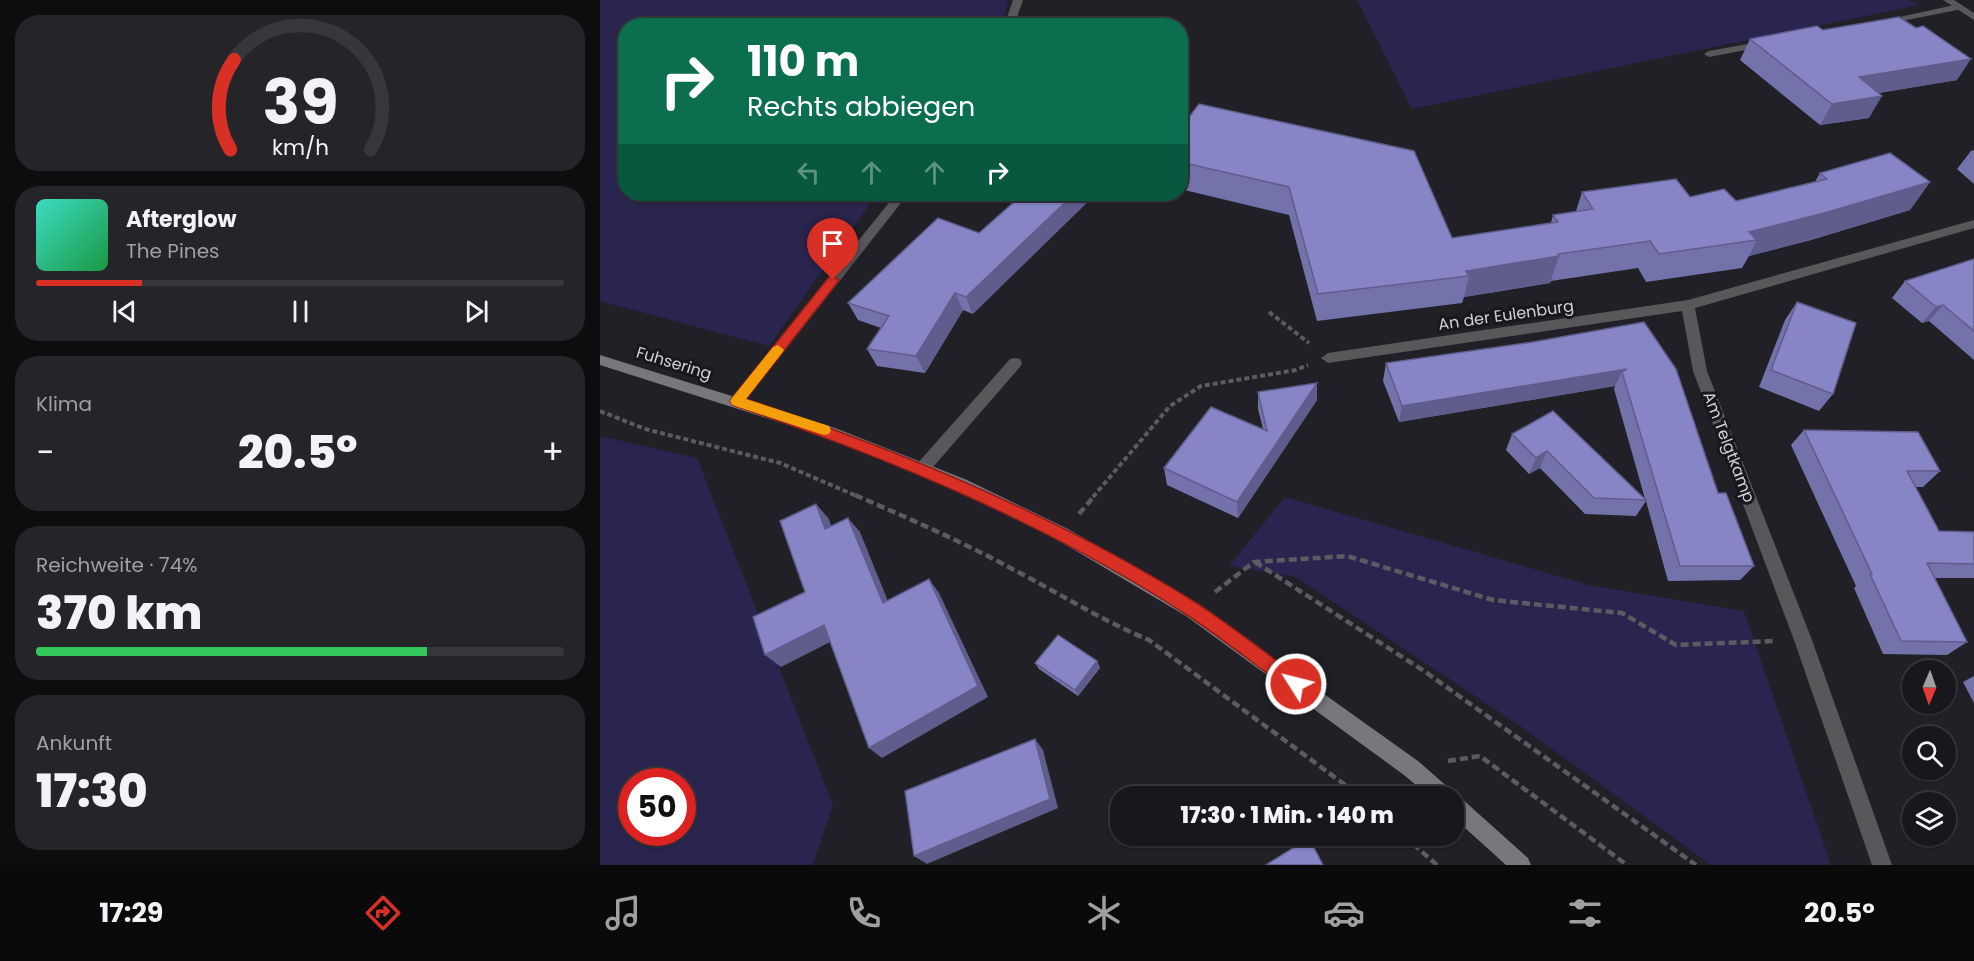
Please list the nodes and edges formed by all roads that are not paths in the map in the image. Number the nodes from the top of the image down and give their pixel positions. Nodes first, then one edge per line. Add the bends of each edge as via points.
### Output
1 (1018, 0) edge
2 (1948, 0) edge
3 (1959, 7) junction
4 (1974, 17) edge
5 (1012, 18) edge
6 (1868, 24) edge
7 (1777, 42) edge
8 (1709, 54) dead end
9 (896, 201) edge
10 (1974, 224) edge
11 (1688, 305) junction
12 (1328, 358) road end
13 (600, 360) edge
14 (1015, 363) dead end
15 (737, 401) junction
16 (922, 469) junction
17 (1432, 786) edge
18 (1464, 814) edge
19 (1521, 865) edge
20 (1882, 865) edge

1 - 5 street
2 - 3 street
3 - 4 street
3 - 6 street
7 - 8 street
9 - 15 street
10 - 11 street
11 - 12 street, An der Eulenburg
11 - 20 street, Am Telgtkamp via 1700,371 1803,640
13 - 15 main road, Fuhsering
14 - 16 street
15 - 16 main road, Fuhsering
16 - 17 main road, Fuhsering via 1062,534 1192,610
18 - 19 main road

